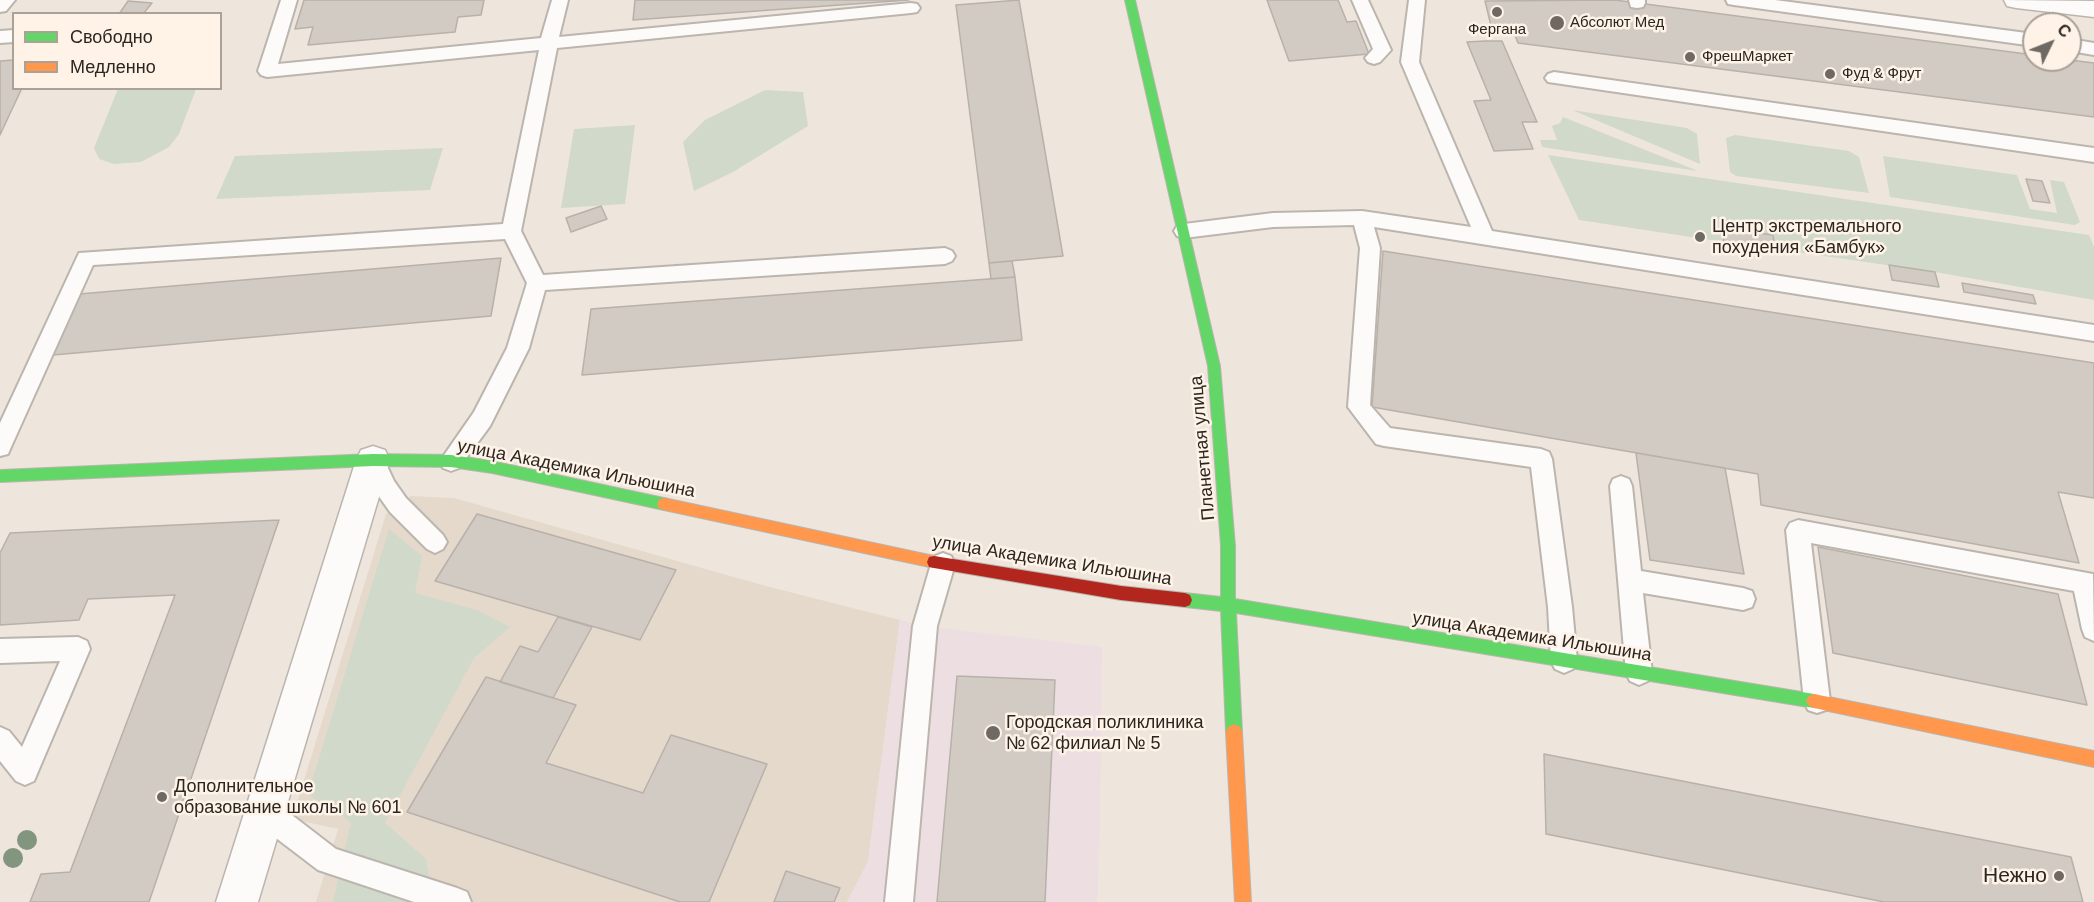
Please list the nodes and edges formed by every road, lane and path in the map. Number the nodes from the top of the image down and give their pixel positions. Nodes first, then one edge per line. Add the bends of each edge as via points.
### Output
1 (8, 0) edge
2 (289, 0) edge
3 (560, 0) edge
4 (1131, 0) edge
5 (1360, 0) edge
6 (1417, 0) edge
7 (1734, 0) edge
8 (2016, 0) edge
9 (0, 7) edge
10 (911, 8) dead end
11 (2094, 9) edge
12 (2022, 38) edge
13 (549, 43) junction
14 (1374, 58) dead end
15 (1554, 78) dead end
16 (2094, 155) edge
17 (1362, 218) junction
18 (512, 231) junction
19 (1184, 231) junction
20 (1485, 237) junction
21 (945, 256) dead end
22 (537, 283) junction
23 (2094, 333) edge
24 (0, 447) edge
25 (373, 460) junction
26 (451, 461) junction
27 (0, 476) edge
28 (1621, 486) dead end
29 (435, 542) dead end
30 (943, 564) junction
31 (1631, 580) junction
32 (1743, 599) dead end
33 (1227, 605) junction
34 (2094, 629) edge
35 (0, 651) edge
36 (1564, 661) junction
37 (1640, 673) junction
38 (1817, 701) junction
39 (0, 740) edge
40 (2094, 759) edge
41 (265, 812) junction
42 (237, 902) edge
43 (457, 902) edge
44 (899, 902) edge
45 (1243, 902) edge

1 - 9 lane
2 - 13 lane via 267,71
3 - 13 lane
4 - 19 street, Планетная улица
5 - 14 lane via 1382,50
6 - 20 lane via 1410,62
7 - 12 lane
8 - 11 street
10 - 13 lane
13 - 18 lane
15 - 16 lane
17 - 19 lane via 1273,220
17 - 20 lane
17 - 36 lane via 1370,248 1359,407 1384,437 1541,459
18 - 22 lane
18 - 24 lane via 86,258
19 - 33 street, Планетная улица via 1214,366 1228,546
20 - 23 lane
21 - 22 lane
22 - 26 lane via 518,348 482,419
25 - 26 street, улица Академика Ильюшина
25 - 27 street, улица Академика Ильюшина
25 - 29 lane via 398,505
25 - 41 street
26 - 30 street, улица Академика Ильюшина
28 - 31 lane
30 - 33 street, улица Академика Ильюшина via 1122,593
30 - 44 lane via 925,626
31 - 32 lane
31 - 37 lane
33 - 36 street, улица Академика Ильюшина
33 - 45 street, Планетная улица
34 - 38 lane via 2084,582 1797,520
35 - 39 lane via 78,649 25,772
36 - 37 street, улица Академика Ильюшина
37 - 38 street, улица Академика Ильюшина
38 - 40 street, улица Академика Ильюшина
41 - 42 street
41 - 43 lane via 328,860

